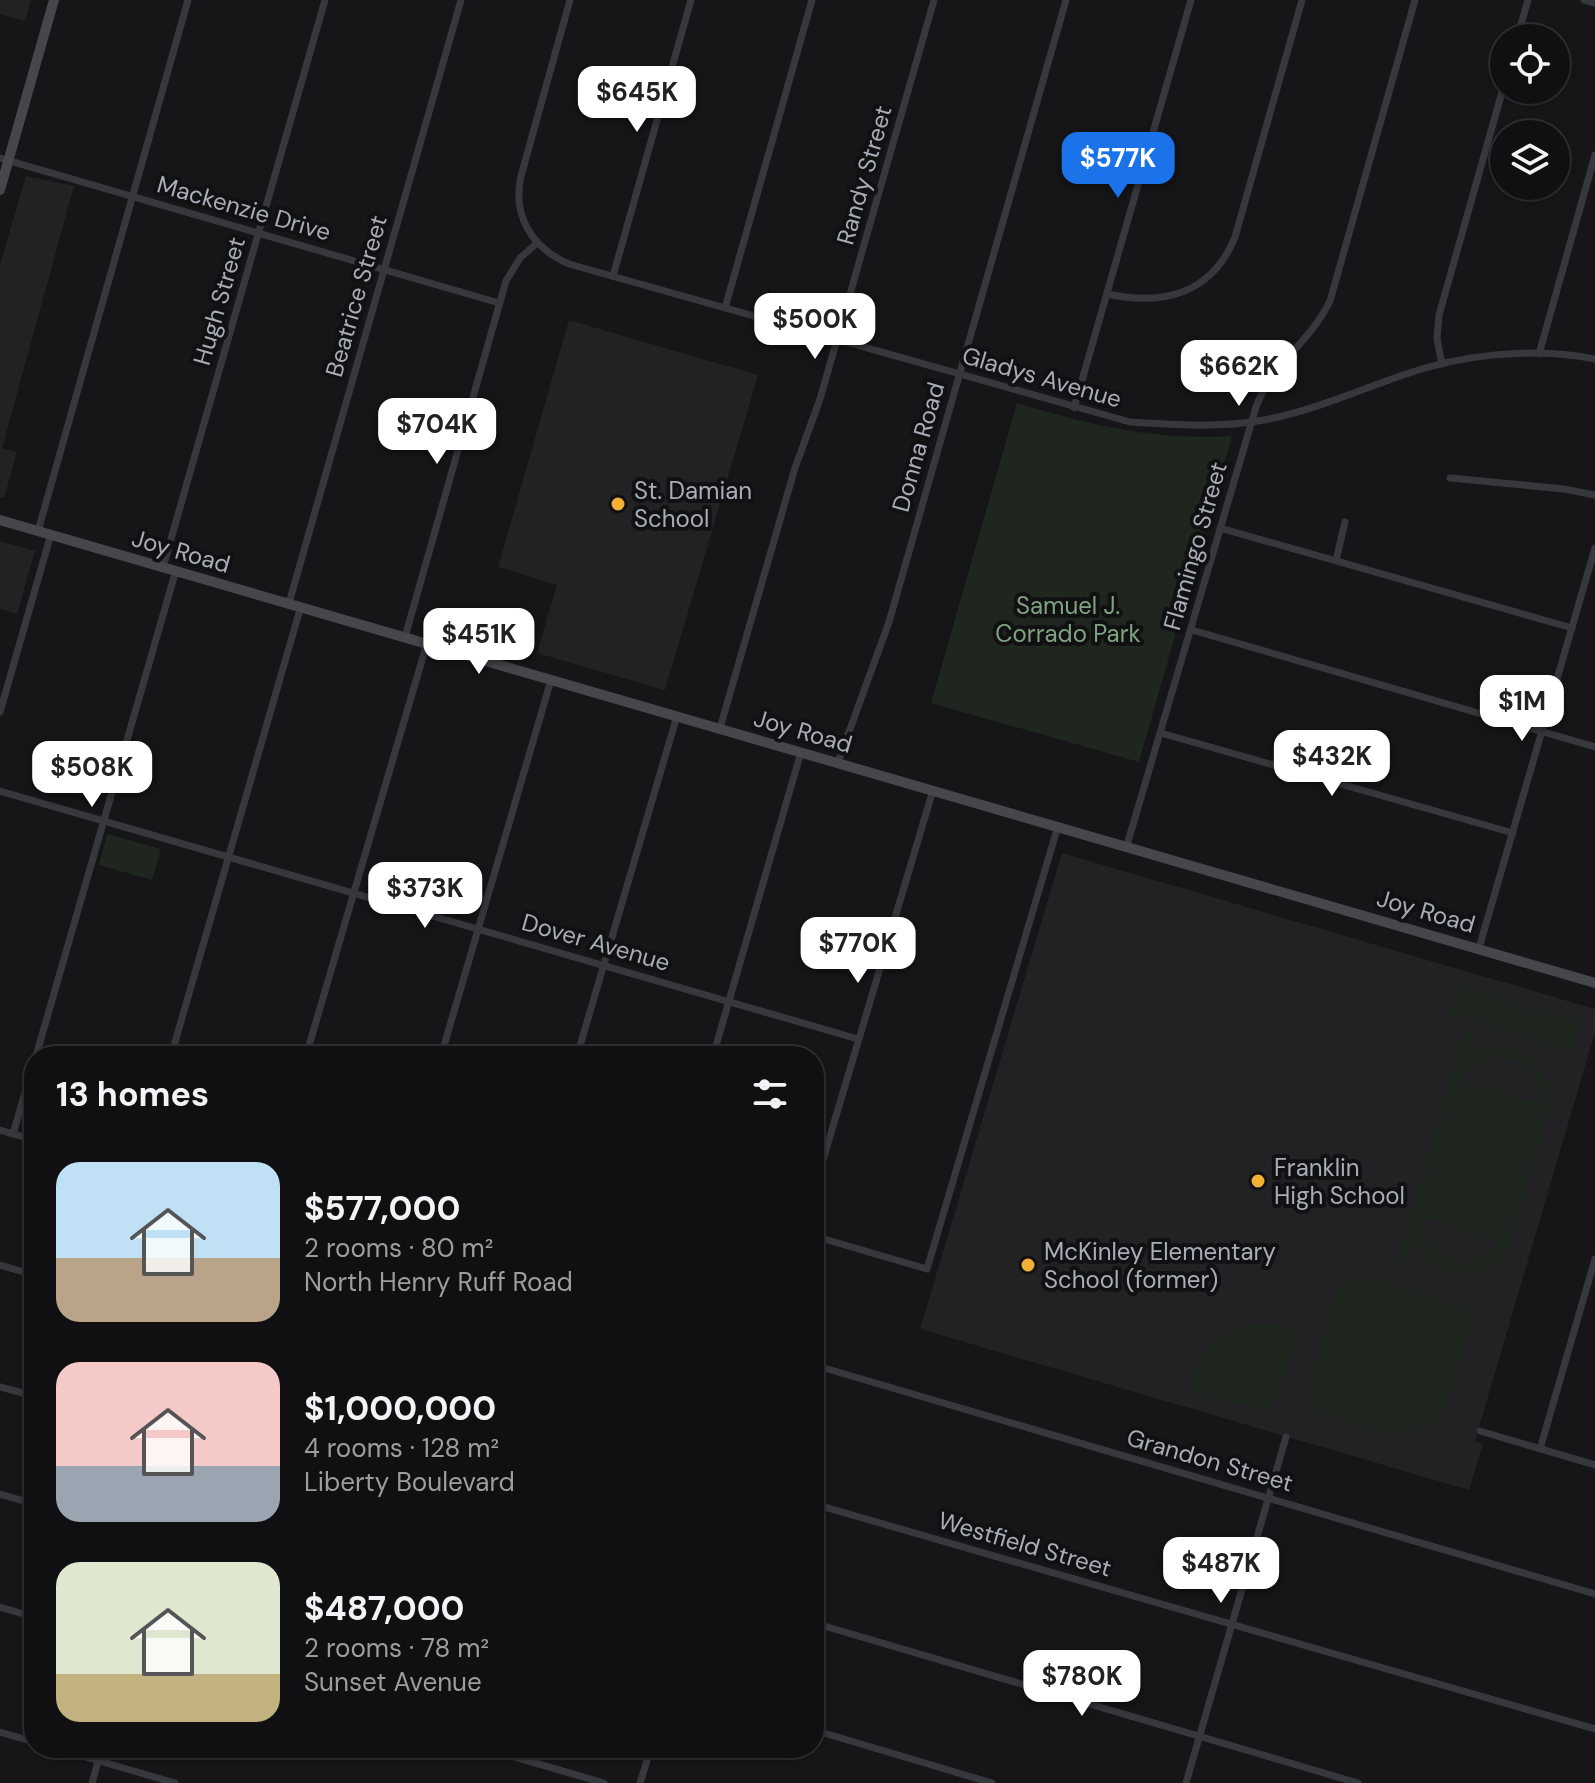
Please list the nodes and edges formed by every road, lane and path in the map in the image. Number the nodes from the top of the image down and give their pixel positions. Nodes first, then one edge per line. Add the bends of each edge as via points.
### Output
1 (54, 0) edge
2 (188, 0) edge
3 (325, 0) edge
4 (461, 0) edge
5 (570, 0) edge
6 (691, 0) edge
7 (812, 0) edge
8 (934, 0) edge
9 (1066, 0) edge
10 (1191, 0) edge
11 (1302, 0) edge
12 (1415, 0) edge
13 (1528, 0) edge
14 (1584, 0) edge
15 (1595, 3) edge
16 (1521, 24) edge
17 (1499, 104) edge
18 (1595, 155) edge
19 (4, 159) edge
20 (0, 190) edge
21 (133, 196) junction
22 (259, 233) junction
23 (537, 243) junction
24 (385, 270) junction
25 (613, 276) junction
26 (1107, 294) junction
27 (499, 303) junction
28 (725, 308) junction
29 (838, 340) junction
30 (1539, 354) junction
31 (1595, 359) edge
32 (1442, 364) junction
33 (960, 374) junction
34 (1074, 408) junction
35 (1251, 421) junction
36 (1450, 478) dead end
37 (1595, 495) edge
38 (0, 520) edge
39 (1345, 522) dead end
40 (1220, 528) junction
41 (38, 531) junction
42 (51, 534) junction
43 (1595, 548) edge
44 (1336, 560) junction
45 (163, 567) junction
46 (176, 570) junction
47 (289, 603) junction
48 (301, 606) junction
49 (1572, 628) junction
50 (1192, 630) junction
51 (405, 637) junction
52 (427, 643) junction
53 (551, 680) junction
54 (0, 712) edge
55 (677, 716) junction
56 (720, 728) junction
57 (1542, 732) junction
58 (1161, 733) junction
59 (1595, 747) edge
60 (801, 752) junction
61 (838, 762) junction
62 (933, 790) junction
63 (0, 791) edge
64 (104, 821) junction
65 (1058, 826) junction
66 (1513, 833) junction
67 (1127, 845) junction
68 (229, 857) junction
69 (354, 893) junction
70 (478, 929) junction
71 (1479, 948) junction
72 (604, 965) junction
73 (1595, 983) edge
74 (729, 1001) junction
75 (858, 1039) junction
76 (39, 1046) edge
77 (174, 1046) edge
78 (309, 1046) edge
79 (444, 1046) edge
80 (580, 1046) edge
81 (716, 1046) edge
82 (24, 1096) edge
83 (0, 1130) edge
84 (13, 1134) junction
85 (24, 1137) edge
86 (824, 1156) edge
87 (824, 1239) edge
88 (1595, 1259) edge
89 (0, 1265) edge
90 (24, 1272) edge
91 (824, 1368) edge
92 (0, 1387) edge
93 (24, 1393) edge
94 (1480, 1431) dead end
95 (1286, 1437) dead end
96 (1540, 1449) junction
97 (1595, 1465) edge
98 (0, 1494) edge
99 (1268, 1499) junction
100 (24, 1501) edge
101 (824, 1507) edge
102 (1595, 1594) edge
103 (0, 1607) edge
104 (24, 1614) edge
105 (1232, 1625) junction
106 (824, 1626) edge
107 (1595, 1729) edge
108 (0, 1732) edge
109 (824, 1733) edge
110 (1199, 1737) junction
111 (24, 1739) edge
112 (88, 1758) edge
113 (99, 1758) edge
114 (518, 1758) edge
115 (648, 1758) edge
116 (98, 1761) junction
117 (92, 1783) edge
118 (175, 1783) edge
119 (604, 1783) edge
120 (640, 1783) edge
121 (992, 1783) edge
122 (1186, 1783) edge
123 (1358, 1783) edge

1 - 19 street
2 - 21 street
3 - 22 street, Hugh Street
4 - 24 street, Beatrice Street
5 - 23 street via 519,183 521,214
6 - 25 street
7 - 28 street
8 - 29 street, Randy Street
9 - 33 street, Donna Road
10 - 26 street
11 - 26 street via 1226,254 1205,279 1175,295 1144,300
12 - 35 street, Flamingo Street via 1330,301 1312,333 1269,379
13 - 16 street
14 - 15 street
17 - 32 street via 1439,315
18 - 30 street
19 - 20 street
19 - 21 street, Mackenzie Drive
21 - 22 street, Mackenzie Drive
21 - 41 street
22 - 24 street, Mackenzie Drive
22 - 45 street, Hugh Street
23 - 25 street, Gladys Avenue via 556,259
23 - 27 street via 513,268
24 - 27 street, Mackenzie Drive
24 - 47 street, Beatrice Street
25 - 28 street, Gladys Avenue
26 - 34 street
27 - 51 street
28 - 29 street, Gladys Avenue
29 - 33 street, Gladys Avenue
29 - 56 street, Randy Street
30 - 31 street, Gladys Avenue
30 - 32 street, Gladys Avenue
32 - 35 street, Gladys Avenue via 1302,411
33 - 34 street, Gladys Avenue
33 - 61 street, Donna Road via 882,644
34 - 35 street, Gladys Avenue via 1166,425
35 - 40 street, Flamingo Street
36 - 37 street
38 - 41 street, Joy Road
39 - 44 street
40 - 44 street
40 - 50 street, Flamingo Street
41 - 42 street, Joy Road
42 - 45 street, Joy Road
42 - 54 street
43 - 49 street
44 - 49 street
45 - 46 street, Joy Road
46 - 47 street, Joy Road
46 - 64 street
47 - 48 street, Joy Road
48 - 51 street, Joy Road
48 - 68 street
49 - 57 street
50 - 57 street
50 - 58 street, Flamingo Street
51 - 52 street, Joy Road
52 - 53 street, Joy Road
52 - 69 street
53 - 55 street, Joy Road
53 - 70 street
55 - 56 street, Joy Road
55 - 72 street
56 - 60 street, Joy Road
57 - 59 street
57 - 66 street
58 - 66 street
58 - 67 street, Flamingo Street
60 - 61 street, Joy Road
60 - 74 street
61 - 62 street, Joy Road
62 - 65 street, Joy Road
62 - 75 street
63 - 64 street, Dover Avenue
64 - 68 street, Dover Avenue
64 - 76 street
65 - 67 street, Joy Road
65 - 87 street via 927,1269
66 - 71 street
67 - 71 street, Joy Road
68 - 69 street, Dover Avenue
68 - 77 street
69 - 70 street, Dover Avenue
69 - 78 street
70 - 72 street, Dover Avenue
70 - 79 street
71 - 73 street, Joy Road
72 - 74 street, Dover Avenue
72 - 80 street
74 - 75 street, Dover Avenue
74 - 81 street
75 - 86 street
82 - 84 street
83 - 84 street
84 - 85 street
88 - 96 street
89 - 90 street
91 - 99 street, Grandon Street
92 - 93 street
94 - 96 street
95 - 99 street
96 - 97 street
98 - 100 street
99 - 102 street, Grandon Street
99 - 105 street
101 - 105 street, Westfield Street
103 - 104 street
105 - 107 street, Westfield Street
105 - 110 street
106 - 110 street
108 - 111 street
109 - 121 street
110 - 122 street
110 - 123 street
112 - 116 street
113 - 116 street
114 - 119 street
115 - 120 street
116 - 117 street
116 - 118 street

